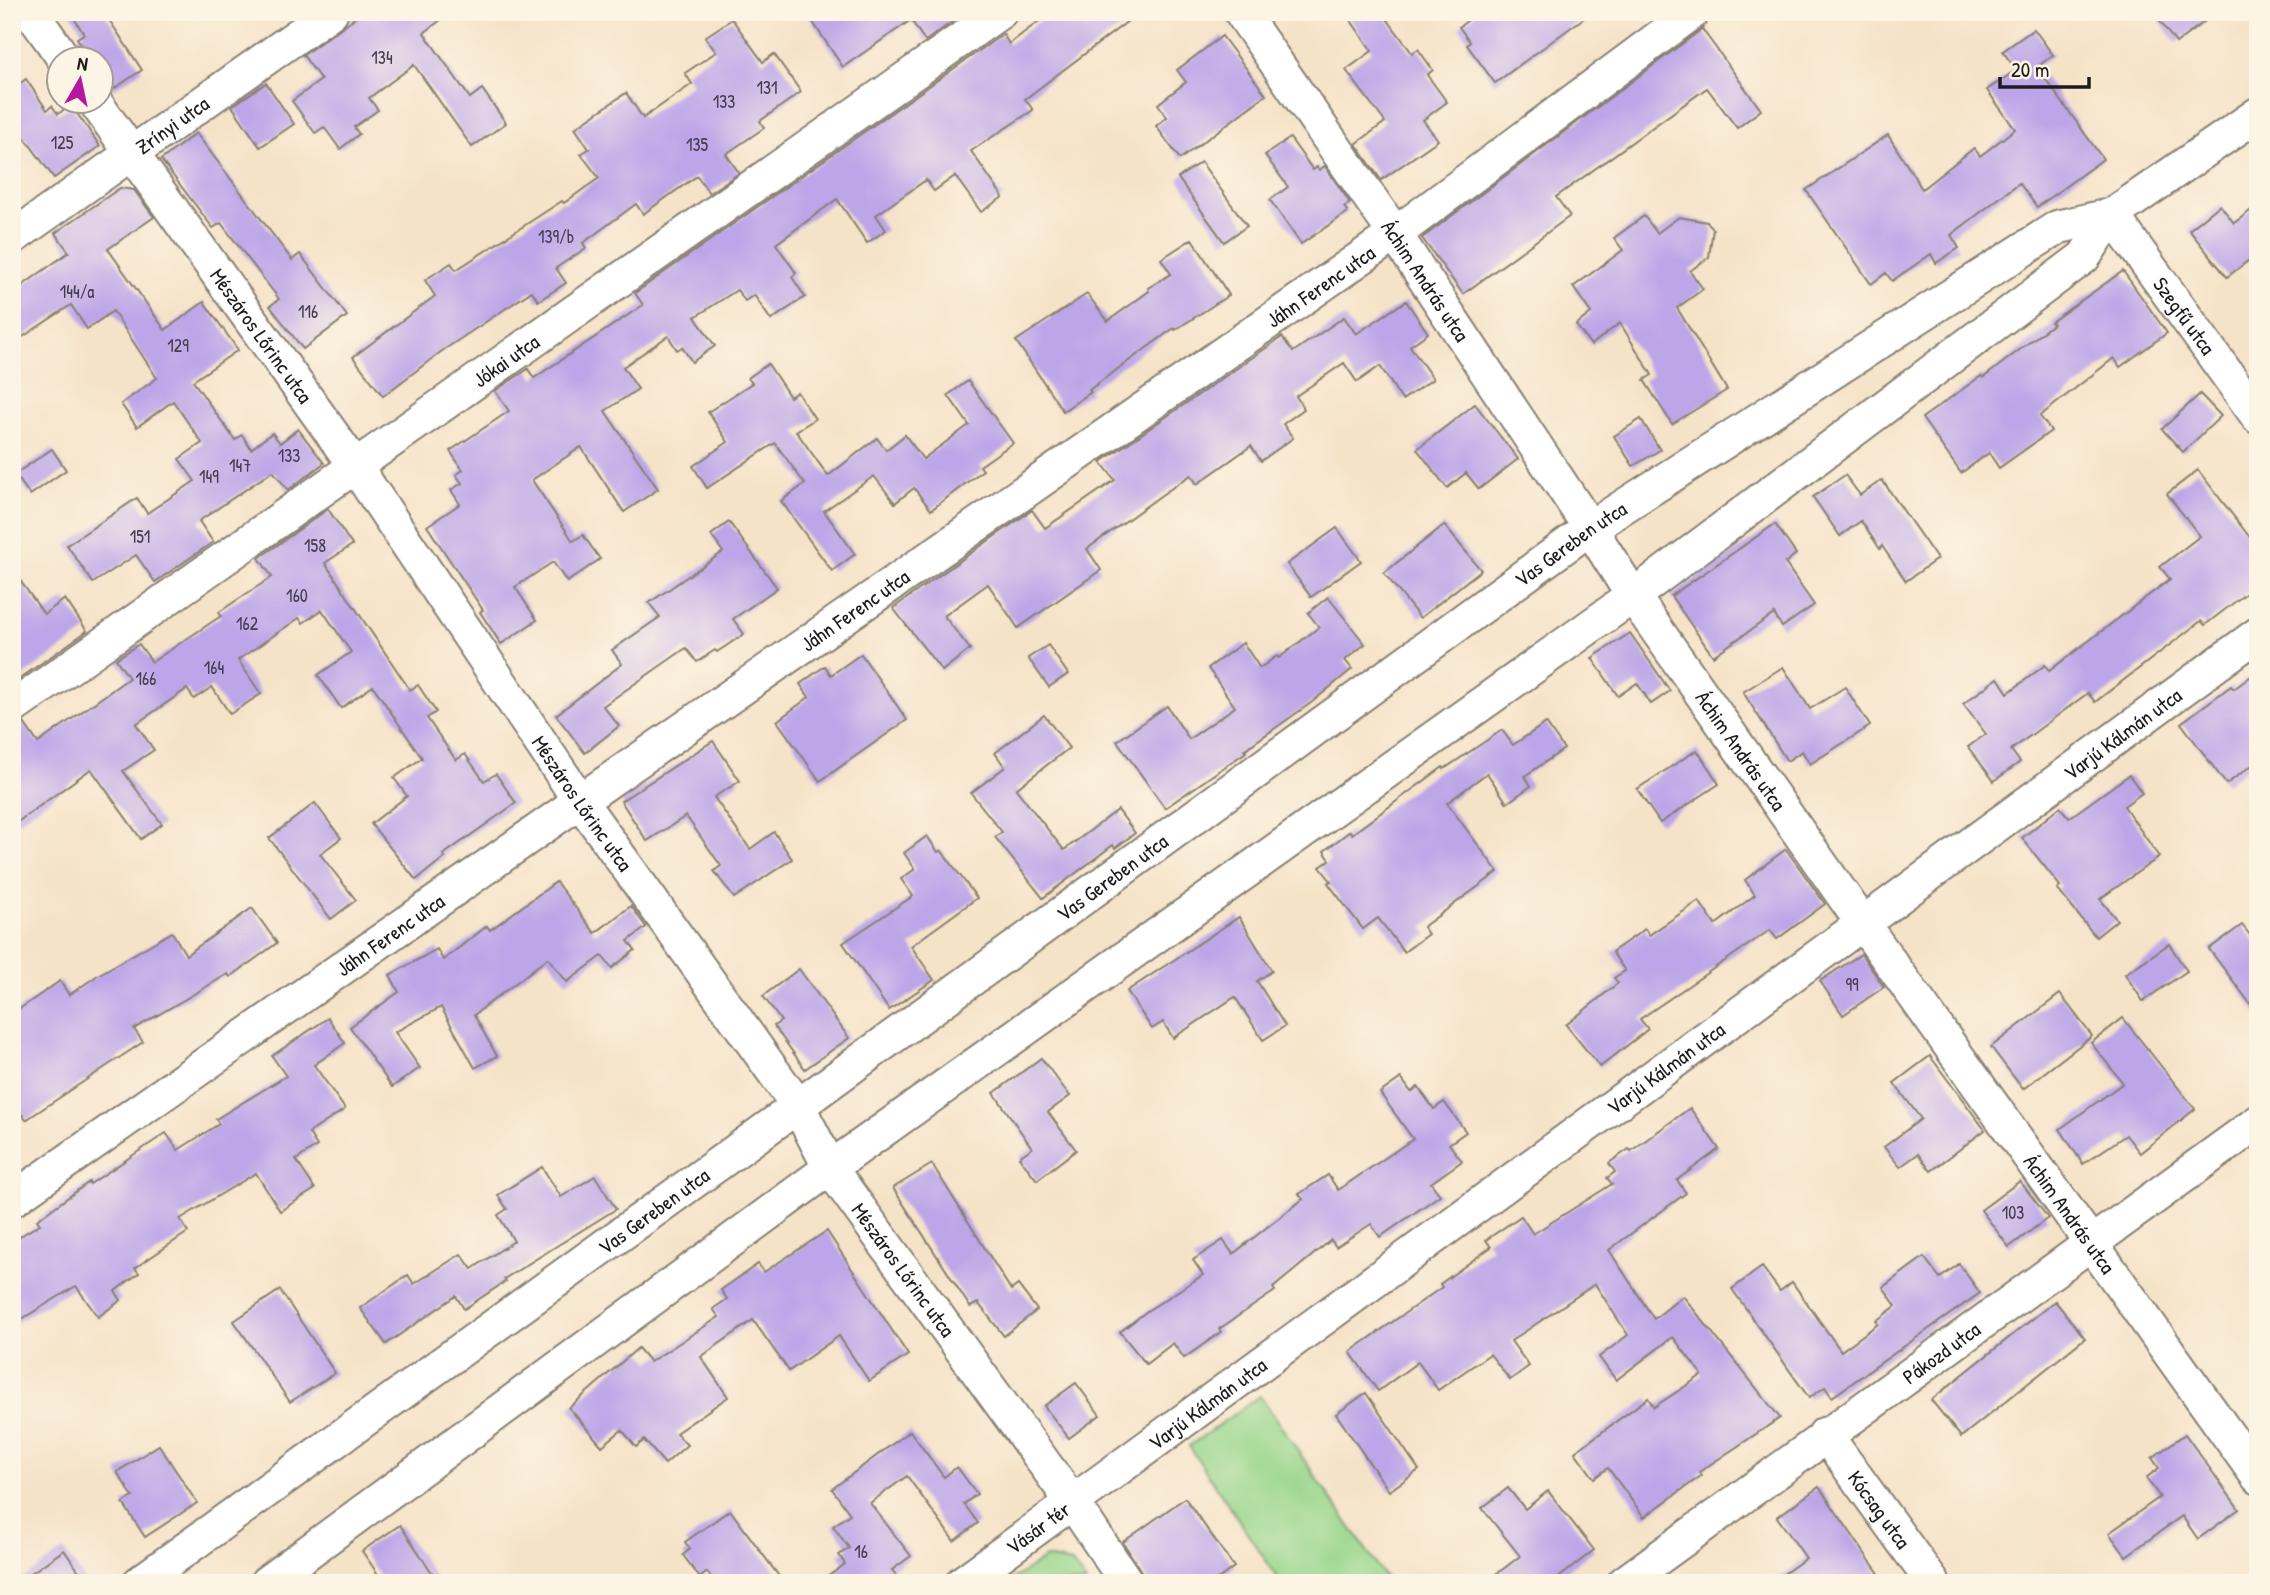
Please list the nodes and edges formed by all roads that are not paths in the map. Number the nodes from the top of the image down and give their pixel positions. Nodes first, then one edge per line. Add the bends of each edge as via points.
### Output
1 (31, 12) edge
2 (331, 12) edge
3 (1000, 12) edge
4 (1241, 12) edge
5 (1693, 12) edge
6 (55, 46) edge
7 (2258, 114) edge
8 (105, 116) edge
9 (132, 153) junction
10 (2112, 215) junction
11 (1395, 234) junction
12 (12, 238) edge
13 (2258, 417) edge
14 (355, 466) junction
15 (1590, 528) junction
16 (1633, 596) junction
17 (2258, 634) edge
18 (12, 708) edge
19 (580, 800) junction
20 (1863, 924) junction
21 (798, 1106) junction
22 (2258, 1122) edge
23 (830, 1168) junction
24 (12, 1200) edge
25 (2091, 1244) junction
26 (1825, 1434) junction
27 (2258, 1477) edge
28 (1073, 1503) junction
29 (139, 1583) edge
30 (266, 1583) edge
31 (962, 1583) edge
32 (1127, 1583) edge
33 (1624, 1583) edge
34 (1933, 1583) edge

1 - 6 street
2 - 9 street, Zrínyi utca
3 - 14 street, Jókai utca
4 - 11 street, Áchim András utca
5 - 11 street, Jáhn Ferenc utca
7 - 10 street, Vas Gereben utca
8 - 9 street, Mészáros Lőrinc utca
9 - 12 street, Zrínyi utca
9 - 14 street, Mészáros Lőrinc utca
10 - 13 street, Szegfű utca
10 - 15 street, Vas Gereben utca via 2058,227
10 - 16 street, Vas Gereben utca via 2084,257
11 - 15 street, Áchim András utca
11 - 19 street, Jáhn Ferenc utca
14 - 18 street, Jókai utca
14 - 19 street, Mészáros Lőrinc utca
15 - 16 street, Áchim András utca
15 - 21 street, Vas Gereben utca
16 - 20 street, Áchim András utca
16 - 23 street, Vas Gereben utca
17 - 20 street, Varjú Kálmán utca
19 - 21 street, Mészáros Lőrinc utca
19 - 24 street, Jáhn Ferenc utca
20 - 25 street, Áchim András utca
20 - 28 street, Varjú Kálmán utca
21 - 23 street, Mészáros Lőrinc utca
21 - 29 street, Vas Gereben utca
22 - 25 street, Pákozd utca
23 - 28 street, Mészáros Lőrinc utca
23 - 30 street, Vas Gereben utca
25 - 26 street, Pákozd utca
25 - 27 street, Áchim András utca
26 - 33 street, Pákozd utca
26 - 34 street, Kócsag utca
28 - 31 street, Vásár tér
28 - 32 street, Vásár tér

